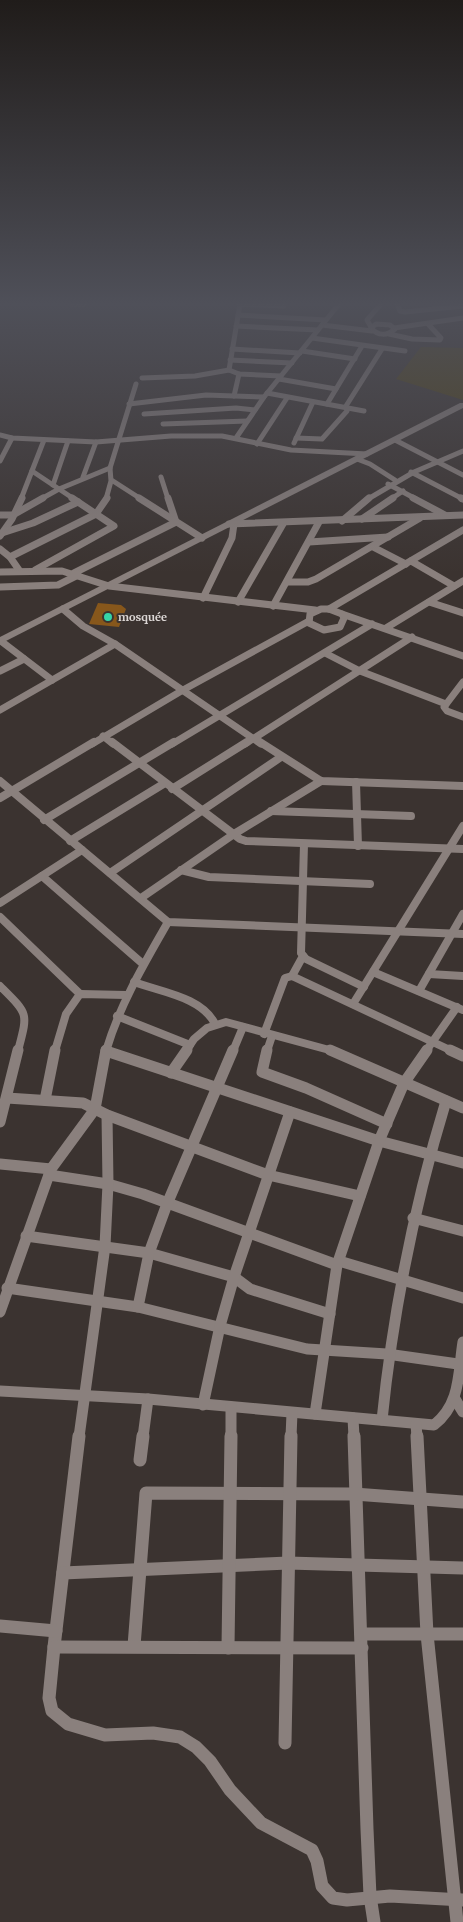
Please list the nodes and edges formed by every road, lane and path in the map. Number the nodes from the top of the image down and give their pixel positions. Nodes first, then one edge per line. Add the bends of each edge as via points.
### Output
1 (133, 394) edge
2 (333, 394) edge
3 (354, 394) edge
4 (266, 395) junction
5 (234, 396) joint
6 (287, 398) junction
7 (154, 401) junction
8 (313, 402) junction
9 (129, 404) junction
10 (327, 404) junction
11 (463, 405) edge
12 (346, 406) junction
13 (255, 410) junction
14 (364, 411) dead end
15 (159, 413) junction
16 (144, 414) dead end
17 (247, 421) junction
18 (163, 424) junction
19 (0, 435) edge
20 (171, 436) junction
21 (12, 438) junction
22 (236, 438) junction
23 (296, 438) junction
24 (44, 440) junction
25 (395, 440) junction
26 (68, 441) junction
27 (96, 442) junction
28 (118, 442) junction
29 (257, 444) junction
30 (291, 450) junction
31 (463, 451) edge
32 (367, 454) junction
33 (358, 459) junction
34 (0, 460) edge
35 (435, 461) junction
36 (110, 468) junction
37 (32, 471) junction
38 (411, 472) junction
39 (463, 474) edge
40 (83, 477) junction
41 (160, 477) dead end
42 (395, 480) junction
43 (113, 481) junction
44 (388, 484) junction
45 (53, 485) junction
46 (59, 489) junction
47 (402, 491) junction
48 (463, 499) edge
49 (78, 502) junction
50 (96, 514) junction
51 (0, 515) edge
52 (13, 515) junction
53 (463, 515) edge
54 (445, 516) junction
55 (423, 517) junction
56 (360, 520) junction
57 (342, 521) junction
58 (176, 522) junction
59 (319, 522) junction
60 (231, 524) junction
61 (283, 524) junction
62 (463, 530) edge
63 (2, 534) edge
64 (388, 537) junction
65 (202, 538) junction
66 (309, 542) junction
67 (373, 547) junction
68 (0, 549) edge
69 (10, 556) junction
70 (408, 562) junction
71 (19, 570) junction
72 (34, 570) junction
73 (0, 572) edge
74 (76, 574) junction
75 (463, 581) edge
76 (287, 582) junction
77 (109, 586) junction
78 (454, 586) junction
79 (0, 587) edge
80 (203, 598) junction
81 (238, 602) junction
82 (429, 602) junction
83 (273, 606) junction
84 (63, 609) junction
85 (329, 609) junction
86 (315, 610) junction
87 (463, 613) edge
88 (342, 614) junction
89 (308, 621) junction
90 (372, 624) junction
91 (386, 628) junction
92 (412, 637) junction
93 (0, 641) edge
94 (115, 644) junction
95 (325, 653) junction
96 (463, 656) edge
97 (24, 659) junction
98 (360, 670) junction
99 (0, 671) edge
100 (52, 680) junction
101 (463, 682) edge
102 (183, 690) junction
103 (446, 704) junction
104 (0, 710) edge
105 (220, 715) junction
106 (463, 717) edge
107 (103, 736) junction
108 (254, 739) junction
109 (280, 757) junction
110 (139, 762) junction
111 (321, 780) junction
112 (0, 781) edge
113 (356, 782) junction
114 (165, 783) junction
115 (463, 786) edge
116 (172, 788) junction
117 (11, 792) junction
118 (0, 798) edge
119 (201, 809) junction
120 (271, 812) junction
121 (357, 814) junction
122 (411, 816) dead end
123 (44, 820) junction
124 (463, 826) edge
125 (234, 834) junction
126 (70, 841) junction
127 (304, 844) junction
128 (358, 846) junction
129 (450, 849) junction
130 (463, 849) edge
131 (82, 850) junction
132 (181, 870) junction
133 (110, 873) junction
134 (42, 876) junction
135 (304, 881) junction
136 (370, 884) dead end
137 (141, 898) junction
138 (0, 903) edge
139 (463, 914) edge
140 (0, 917) edge
141 (168, 922) junction
142 (302, 927) junction
143 (398, 930) junction
144 (452, 933) junction
145 (463, 934) edge
146 (303, 956) junction
147 (144, 964) junction
148 (373, 972) junction
149 (429, 974) junction
150 (292, 976) junction
151 (463, 976) edge
152 (134, 982) junction
153 (0, 986) edge
154 (364, 987) junction
155 (419, 991) junction
156 (80, 994) junction
157 (126, 995) junction
158 (353, 1004) junction
159 (460, 1008) edge
160 (117, 1016) junction
161 (215, 1024) junction
162 (243, 1027) junction
163 (268, 1035) junction
164 (432, 1041) junction
165 (190, 1044) junction
166 (106, 1051) junction
167 (463, 1056) edge
168 (171, 1073) junction
169 (404, 1083) junction
170 (216, 1089) junction
171 (7, 1098) junction
172 (45, 1100) junction
173 (446, 1101) junction
174 (463, 1108) edge
175 (96, 1109) junction
176 (290, 1112) junction
177 (107, 1115) junction
178 (0, 1122) edge
179 (386, 1124) junction
180 (379, 1141) junction
181 (191, 1147) junction
182 (429, 1152) junction
183 (463, 1163) edge
184 (0, 1164) edge
185 (50, 1172) junction
186 (268, 1175) junction
187 (108, 1184) junction
188 (360, 1196) junction
189 (167, 1204) junction
190 (413, 1218) junction
191 (463, 1231) edge
192 (250, 1235) junction
193 (26, 1236) junction
194 (105, 1246) junction
195 (148, 1253) junction
196 (338, 1263) junction
197 (234, 1277) junction
198 (399, 1280) junction
199 (7, 1288) junction
200 (463, 1298) edge
201 (96, 1302) junction
202 (138, 1307) junction
203 (0, 1312) edge
204 (330, 1314) junction
205 (220, 1326) junction
206 (463, 1342) edge
207 (323, 1348) junction
208 (387, 1354) junction
209 (458, 1364) junction
210 (0, 1390) edge
211 (84, 1394) junction
212 (148, 1399) junction
213 (456, 1399) junction
214 (203, 1405) junction
215 (231, 1407) junction
216 (463, 1412) edge
217 (292, 1413) junction
218 (315, 1414) junction
219 (353, 1418) junction
220 (382, 1420) junction
221 (416, 1424) junction
222 (140, 1460) dead end
223 (229, 1494) junction
224 (354, 1494) junction
225 (288, 1495) junction
226 (419, 1500) junction
227 (463, 1502) edge
228 (288, 1563) junction
229 (230, 1565) junction
230 (357, 1565) junction
231 (423, 1566) junction
232 (140, 1568) junction
233 (463, 1568) edge
234 (63, 1572) junction
235 (0, 1626) edge
236 (56, 1631) junction
237 (361, 1634) junction
238 (428, 1634) junction
239 (463, 1634) edge
240 (134, 1646) junction
241 (54, 1647) junction
242 (228, 1648) junction
243 (286, 1648) junction
244 (362, 1648) junction
245 (285, 1744) dead end
246 (370, 1896) junction
247 (460, 1900) edge
248 (374, 1922) edge
249 (457, 1922) edge

1 - 9 street
2 - 10 street
3 - 12 street
4 - 5 street
4 - 6 street
4 - 13 street
5 - 7 street via 206,395
6 - 8 street
6 - 29 street
7 - 9 street
7 - 15 street
8 - 10 street
8 - 23 street
9 - 28 street
10 - 12 street
11 - 25 main road
12 - 14 street
12 - 23 street via 348,411 323,438
13 - 15 street via 236,408
13 - 17 street
15 - 16 street
15 - 18 street
17 - 18 street
17 - 22 street
18 - 20 street
19 - 21 street
20 - 22 street
20 - 28 street
21 - 24 street
21 - 34 street
22 - 29 street
23 - 30 street
24 - 26 street
24 - 37 street
25 - 32 main road
25 - 35 street
26 - 27 street
26 - 45 street
27 - 28 street
27 - 40 street
28 - 36 street
29 - 30 street
30 - 32 street
31 - 35 street
32 - 33 main road
33 - 42 street
33 - 60 main road
35 - 38 street
35 - 39 street
36 - 40 street
36 - 43 street
37 - 45 street
37 - 52 street
38 - 42 street
38 - 48 street
40 - 46 street
41 - 58 street
42 - 44 street
43 - 50 street
43 - 58 street
44 - 47 street
44 - 57 street
45 - 46 street
46 - 49 street
46 - 52 street
47 - 54 street
47 - 56 street
49 - 50 street
49 - 63 street
50 - 69 street
50 - 72 street via 114,526
51 - 52 street
52 - 63 street
53 - 54 street
54 - 55 street
55 - 56 street
55 - 64 street
56 - 57 street
57 - 59 street
58 - 65 street
58 - 74 street
59 - 61 street
59 - 66 street
60 - 61 street
60 - 65 main road
60 - 80 street via 232,538
61 - 81 street
62 - 70 street
64 - 66 street
64 - 67 street
65 - 77 main road
66 - 76 street
67 - 70 street
67 - 76 street via 316,579
68 - 69 street
69 - 71 street
70 - 78 street
70 - 85 street
71 - 72 street
71 - 73 street
72 - 74 street
74 - 77 street
74 - 79 street via 58,584
75 - 78 street
76 - 83 street
77 - 80 street
77 - 84 main road
78 - 82 street
80 - 81 street
81 - 83 street
82 - 87 street
82 - 91 street
83 - 86 street
84 - 93 main road
84 - 94 street via 83,626
85 - 86 street
85 - 88 street
86 - 89 street
88 - 89 street via 344,623 334,630 319,630
88 - 90 street
89 - 102 street
90 - 91 street
90 - 95 street
91 - 92 street
92 - 96 street
92 - 98 street
93 - 97 street
94 - 100 street
94 - 102 street
95 - 98 street
95 - 105 street
97 - 99 street
97 - 100 street
98 - 103 street
98 - 108 street
100 - 104 street
101 - 103 street
102 - 105 street
102 - 107 street
103 - 106 street via 447,711
105 - 108 street
105 - 110 street
107 - 110 street
107 - 117 street
108 - 109 street
108 - 116 street
109 - 111 street
109 - 119 street
110 - 114 street
110 - 123 street
111 - 113 street
111 - 120 street
112 - 117 street
113 - 115 street
113 - 121 street
114 - 116 street
114 - 126 street
116 - 119 street
117 - 118 street
117 - 123 street
119 - 125 street
119 - 133 street
120 - 121 street
120 - 125 street
121 - 122 street
121 - 128 street
123 - 126 street
124 - 129 street
125 - 127 street via 246,841
125 - 132 street
126 - 131 street
127 - 128 street
127 - 135 street
128 - 129 street
129 - 130 street
129 - 143 street
131 - 133 street
131 - 134 street
132 - 135 street via 209,877
132 - 137 street
133 - 137 street
134 - 138 street
134 - 147 street
135 - 136 street
135 - 142 street
137 - 141 street
139 - 144 street
140 - 156 street
141 - 142 street
141 - 147 street
142 - 143 street
142 - 146 street
143 - 144 street
143 - 148 street
144 - 145 street
144 - 149 street
146 - 150 street
146 - 154 street
147 - 152 street
148 - 154 street
148 - 155 street
149 - 151 street
149 - 155 street
150 - 158 street
150 - 163 street via 285,978
152 - 157 street
152 - 161 street via 201,1006
153 - 171 street via 22,1008 26,1019
154 - 158 street
155 - 159 street
156 - 157 street
156 - 172 street via 71,1004 63,1022
157 - 160 street
158 - 164 street
159 - 164 street
160 - 165 street
160 - 166 street
161 - 162 street via 226,1022
161 - 165 street
162 - 163 street
162 - 170 street
163 - 169 street via 328,1049
163 - 179 street via 262,1072
164 - 167 street
164 - 169 street
165 - 168 street
166 - 168 street
166 - 175 street
168 - 170 street
169 - 173 street
169 - 179 street
170 - 176 street
170 - 181 street
171 - 172 street
171 - 178 street
172 - 175 street via 83,1103
173 - 174 street
173 - 182 street
175 - 177 street
175 - 185 street
176 - 180 street
176 - 186 street
177 - 181 street
177 - 187 street
179 - 180 street
180 - 182 street
180 - 188 street
181 - 186 street
181 - 189 street
182 - 183 street
182 - 190 street
184 - 185 street
185 - 187 street
185 - 193 street
186 - 188 street
186 - 192 street
187 - 189 street
187 - 194 street
188 - 196 street
189 - 192 street
189 - 195 street
190 - 191 street
190 - 198 street
192 - 196 street
192 - 197 street
193 - 194 street
193 - 199 street
194 - 195 street
194 - 201 street
195 - 197 street
195 - 202 street
196 - 198 street
196 - 204 street
197 - 204 street via 250,1289
197 - 205 street
198 - 200 street
198 - 208 street
199 - 201 street
199 - 203 street
201 - 202 street
201 - 211 street
202 - 205 street
204 - 207 street
205 - 207 street via 307,1349
205 - 214 street
206 - 209 street
207 - 208 street
207 - 218 street
208 - 209 street
208 - 220 street
209 - 213 street
210 - 211 street
211 - 212 street
211 - 234 street
212 - 214 street
212 - 222 street
213 - 216 street
213 - 221 street via 443,1420 434,1425
214 - 215 street
215 - 217 street
215 - 223 street
217 - 218 street
217 - 225 street
218 - 219 street
219 - 220 street
219 - 224 street
220 - 221 street
221 - 226 street
223 - 225 street
223 - 229 street
223 - 232 street via 146,1493
224 - 225 street
224 - 226 street
224 - 230 street
225 - 228 street
226 - 227 street
226 - 231 street
228 - 229 street
228 - 230 street
228 - 243 street
229 - 232 street
229 - 242 street
230 - 231 street
230 - 237 street
231 - 233 street
231 - 238 street
232 - 234 street
232 - 240 street
234 - 236 street
235 - 236 street
236 - 241 street
237 - 238 street
237 - 244 street
238 - 239 street
238 - 247 street
240 - 241 street
240 - 242 street
241 - 246 street via 49,1698 52,1711 68,1724 105,1735 153,1733 180,1738 196,1747 261,1823 318,1856 323,1890 330,1897 339,1900
242 - 243 street
243 - 244 street
243 - 245 street
244 - 246 street
246 - 247 street
246 - 248 street
247 - 249 street

